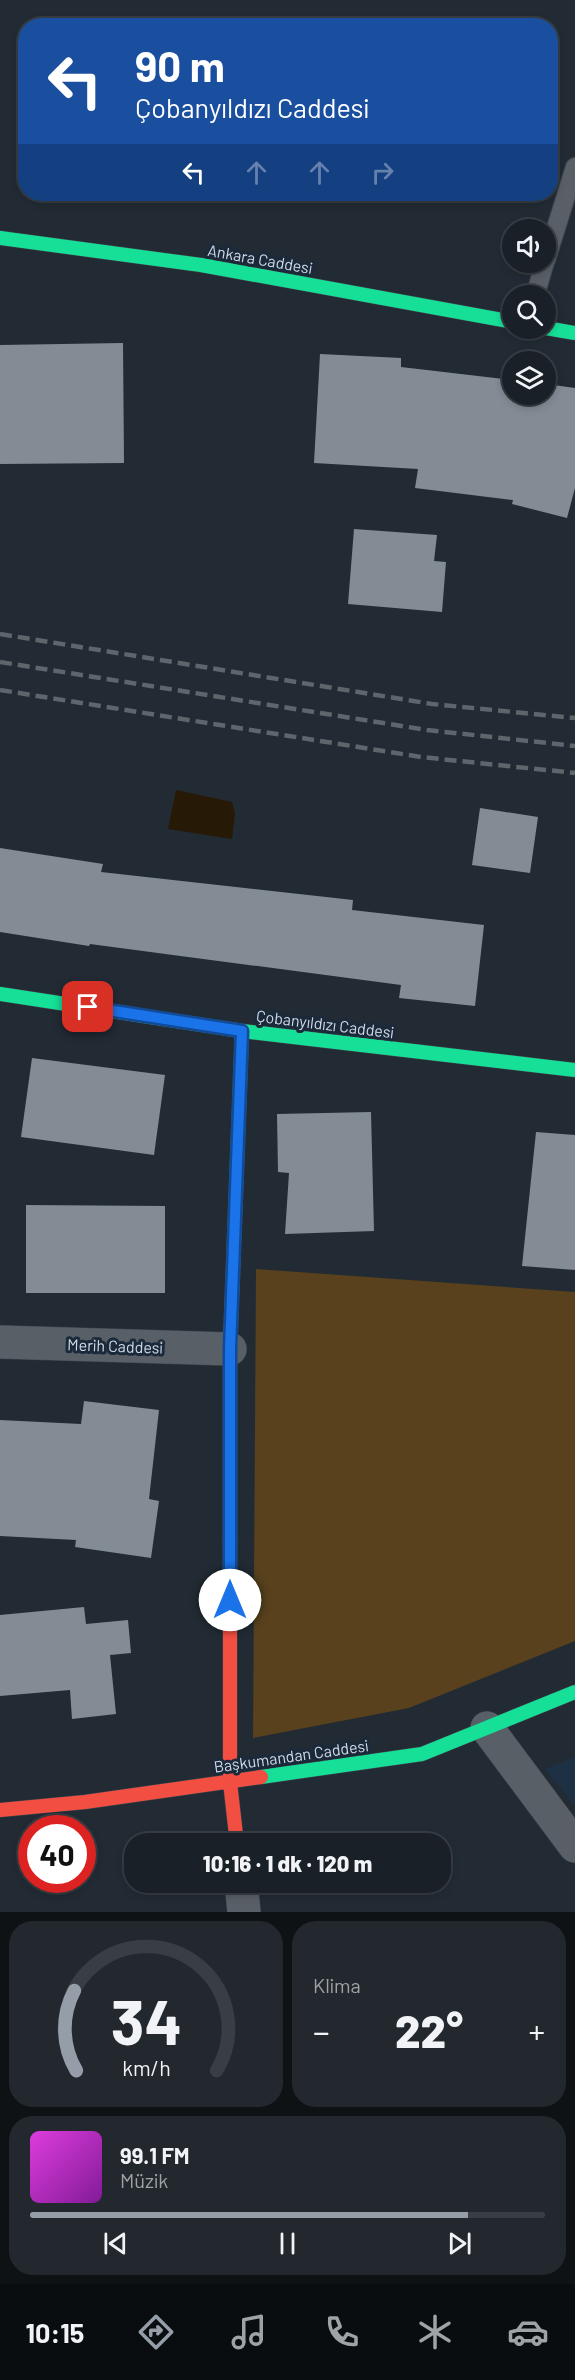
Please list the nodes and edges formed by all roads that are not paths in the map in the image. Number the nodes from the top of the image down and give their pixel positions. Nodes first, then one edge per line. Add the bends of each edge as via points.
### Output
1 (575, 167) edge
2 (556, 229) edge
3 (0, 238) edge
4 (502, 320) edge
5 (556, 330) edge
6 (575, 333) edge
7 (0, 994) edge
8 (242, 1031) junction
9 (575, 1070) edge
10 (0, 1342) edge
11 (230, 1349) junction
12 (575, 1692) edge
13 (487, 1728) junction
14 (230, 1782) junction
15 (0, 1810) edge
16 (236, 1833) edge
17 (575, 1846) edge
18 (242, 1893) edge
19 (244, 1912) edge

1 - 2 lane
3 - 4 street, Ankara Caddesi via 201,265
5 - 6 street
7 - 8 street, Çobanyıldızı Caddesi
8 - 9 street, Çobanyıldızı Caddesi
8 - 11 street
10 - 11 street, Merih Caddesi
11 - 14 street
12 - 13 street, Başkumandan Caddesi
13 - 14 street, Başkumandan Caddesi via 422,1754
13 - 17 street
14 - 15 street, Başkumandan Caddesi
14 - 16 street
18 - 19 street

